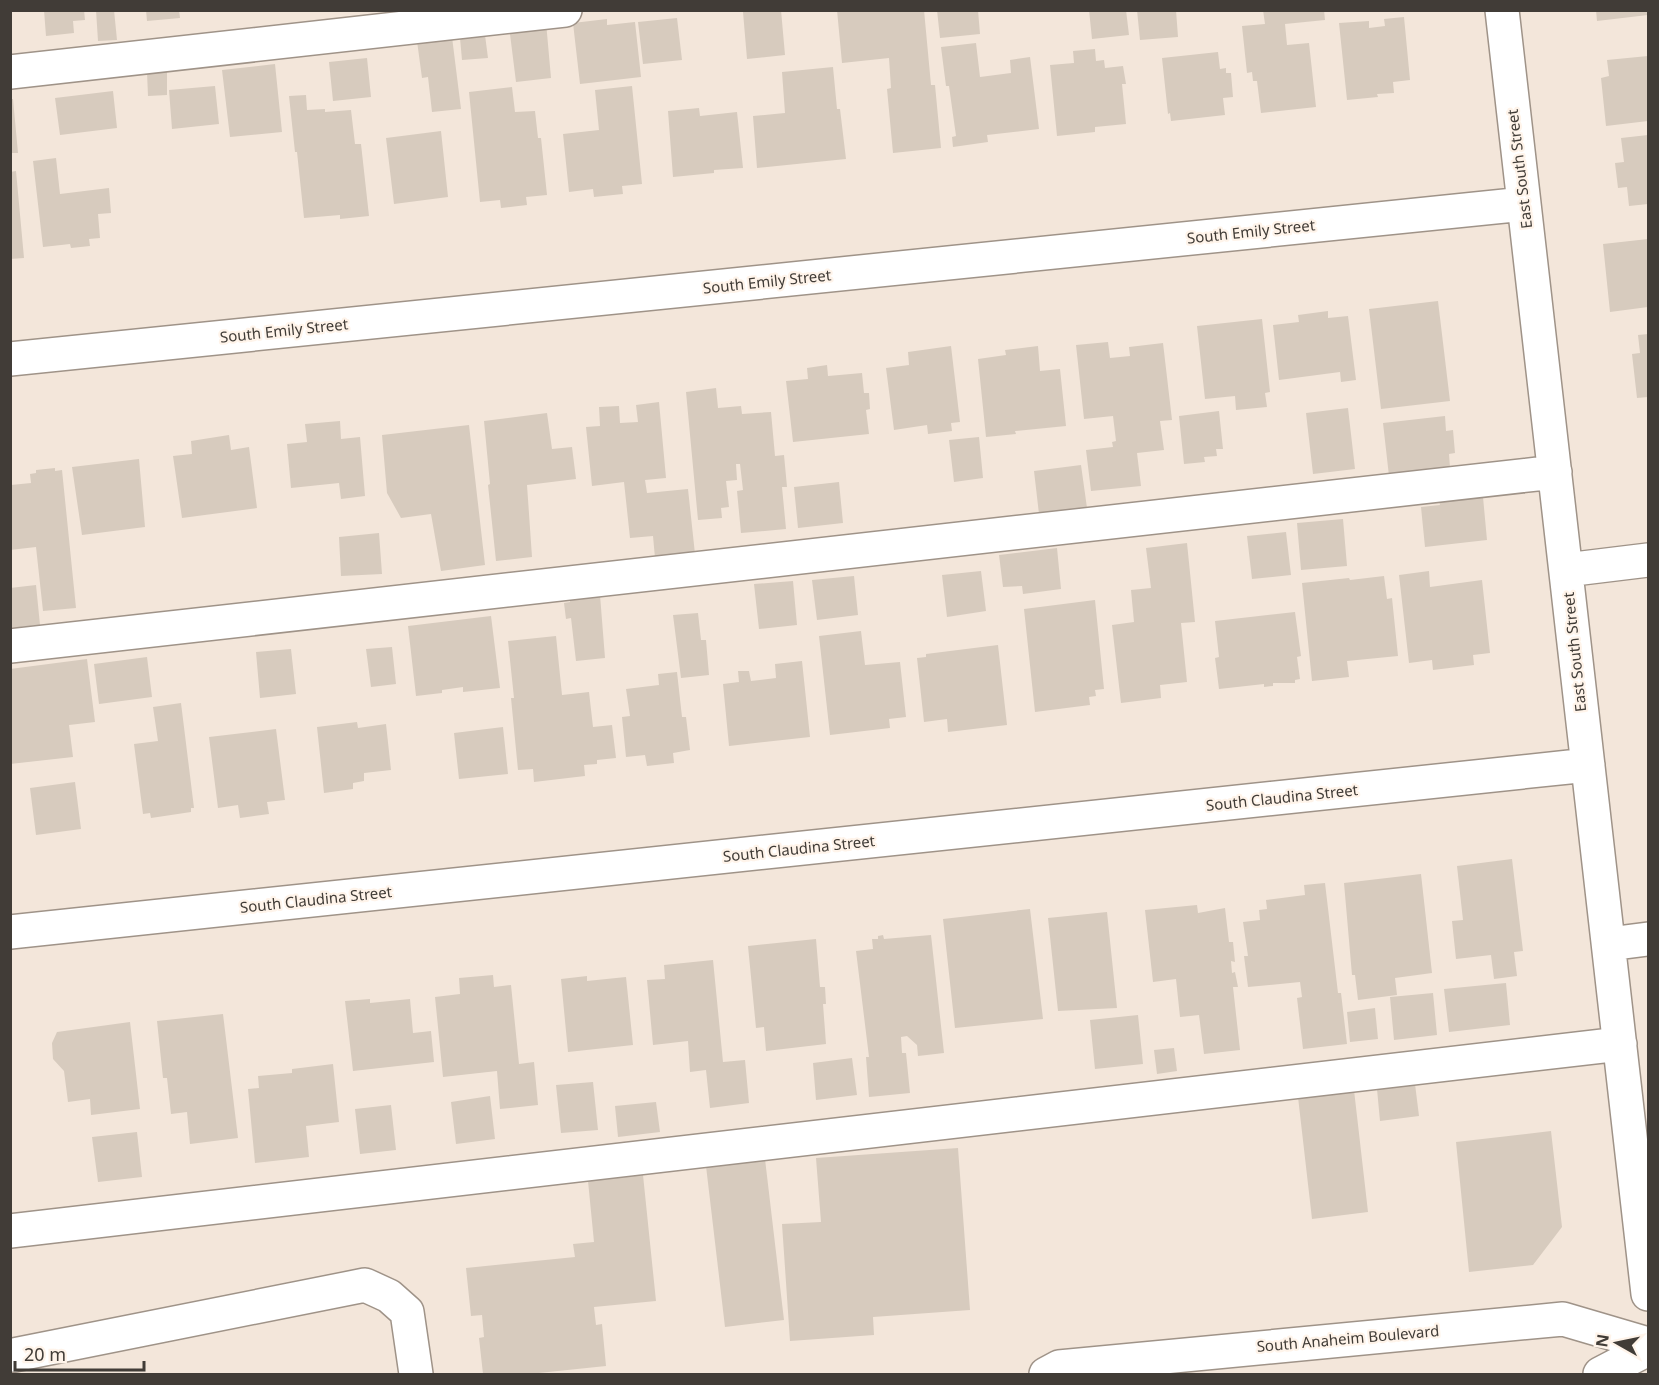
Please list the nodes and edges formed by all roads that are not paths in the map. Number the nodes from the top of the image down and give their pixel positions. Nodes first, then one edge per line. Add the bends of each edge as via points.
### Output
1 (565, 10) edge
2 (1502, 10) edge
3 (10, 72) edge
4 (1524, 204) junction
5 (10, 359) edge
6 (1555, 472) junction
7 (1648, 560) edge
8 (1566, 570) junction
9 (10, 646) edge
10 (1588, 765) junction
11 (10, 932) edge
12 (1648, 939) edge
13 (1609, 944) junction
14 (1620, 1044) junction
15 (1641, 1164) edge
16 (10, 1231) edge
17 (1648, 1294) edge
18 (1648, 1344) edge
19 (1648, 1349) edge
20 (13, 1353) edge
21 (416, 1374) edge
22 (1046, 1374) edge
23 (1600, 1374) edge

1 - 3 street
2 - 4 street, East South Street
4 - 5 street, South Emily Street
4 - 6 street, East South Street
6 - 8 street, East South Street
6 - 9 street
7 - 8 street
8 - 10 street, East South Street
10 - 11 street, South Claudina Street
10 - 13 street, East South Street
12 - 13 street
13 - 14 street, East South Street
14 - 15 street, East South Street
14 - 16 street
15 - 17 street, East South Street
18 - 22 street, South Anaheim Boulevard via 1563,1319 1059,1366
19 - 23 street
20 - 21 street via 365,1285 389,1296 407,1312

